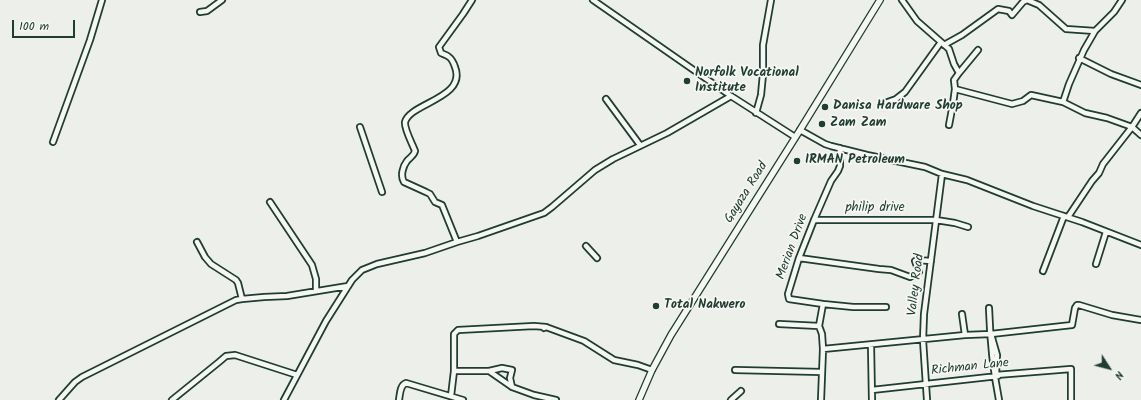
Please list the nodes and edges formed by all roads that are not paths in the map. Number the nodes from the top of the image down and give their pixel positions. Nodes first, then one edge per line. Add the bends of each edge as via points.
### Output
1 (102, 0) edge
2 (222, 0) edge
3 (472, 0) edge
4 (593, 0) edge
5 (771, 0) edge
6 (880, 0) edge
7 (902, 0) edge
8 (1122, 0) edge
9 (200, 12) dead end
10 (1095, 31) junction
11 (942, 44) junction
12 (978, 50) dead end
13 (1079, 58) junction
14 (958, 73) junction
15 (1141, 85) edge
16 (955, 88) junction
17 (731, 96) junction
18 (606, 99) dead end
19 (1063, 102) junction
20 (885, 103) dead end
21 (756, 113) junction
22 (1141, 113) edge
23 (949, 125) dead end
24 (360, 127) dead end
25 (1132, 127) junction
26 (800, 130) junction
27 (1141, 135) edge
28 (796, 137) junction
29 (53, 142) dead end
30 (640, 145) junction
31 (840, 148) junction
32 (942, 174) junction
33 (382, 192) dead end
34 (270, 202) dead end
35 (1066, 216) junction
36 (814, 220) junction
37 (936, 220) junction
38 (968, 227) dead end
39 (1106, 232) junction
40 (197, 242) dead end
41 (457, 242) junction
42 (1141, 245) edge
43 (586, 246) dead end
44 (597, 258) dead end
45 (799, 258) junction
46 (931, 261) junction
47 (1096, 264) dead end
48 (1043, 271) dead end
49 (348, 286) junction
50 (316, 291) junction
51 (242, 299) junction
52 (823, 304) junction
53 (886, 307) dead end
54 (989, 308) dead end
55 (962, 314) dead end
56 (1141, 320) edge
57 (779, 324) dead end
58 (819, 326) junction
59 (990, 334) junction
60 (965, 335) junction
61 (923, 340) junction
62 (871, 345) junction
63 (823, 349) junction
64 (1071, 369) junction
65 (652, 370) junction
66 (735, 370) dead end
67 (454, 371) junction
68 (489, 371) junction
69 (822, 372) junction
70 (297, 375) junction
71 (995, 377) junction
72 (925, 384) junction
73 (512, 387) junction
74 (872, 390) junction
75 (742, 391) dead end
76 (451, 396) junction
77 (59, 400) edge
78 (172, 400) edge
79 (284, 400) edge
80 (398, 400) edge
81 (463, 400) edge
82 (556, 400) edge
83 (640, 400) edge
84 (731, 400) edge
85 (821, 400) edge
86 (872, 400) edge
87 (926, 400) edge
88 (999, 400) edge
89 (1070, 400) edge

1 - 29 street
2 - 9 street via 207,11
3 - 41 street via 439,46 442,54 450,57 454,65 457,77 455,84 449,91 413,113 405,125 415,151 406,162 402,180 430,194 435,202 442,205
4 - 17 street
5 - 21 street via 763,45 761,95
6 - 26 main road, Gayaza Road
7 - 11 street via 917,21
8 - 10 street
10 - 11 street via 1066,29 1039,5 1027,0 1012,15 1009,11 998,9 962,35
10 - 13 street
11 - 14 street via 948,49
11 - 20 street via 905,92
12 - 14 street
13 - 15 street
13 - 19 street
14 - 16 street via 954,80
16 - 19 street via 1012,104 1031,95
16 - 23 street
17 - 21 street
17 - 30 street via 668,133
18 - 30 street
19 - 25 street via 1085,113
21 - 28 street
22 - 25 street
24 - 33 street
25 - 27 street
25 - 35 street
26 - 28 main road, Gayaza Road
26 - 31 street via 825,144
28 - 65 main road, Gayaza Road via 671,335
30 - 41 street via 599,167 544,213
31 - 32 street via 925,167
31 - 36 street, Merian Drive via 840,166
32 - 35 street via 967,180
32 - 37 street, Valley Road
34 - 50 street via 312,265
35 - 39 street
35 - 48 street
36 - 37 street, philip drive
36 - 45 street, Merian Drive
37 - 38 street, philip drive via 955,222
37 - 46 street, Valley Road
39 - 42 street
39 - 47 street
40 - 51 street via 211,264 236,280
41 - 49 street via 367,268 357,274
43 - 44 street
45 - 46 street via 891,270 910,277 919,272 915,261
45 - 52 street, Merian Drive via 789,298
46 - 61 street, Valley Road
49 - 50 street
49 - 70 street
50 - 51 street
51 - 77 street via 82,377
52 - 53 street
52 - 58 street
54 - 59 street
55 - 60 street
56 - 59 street via 1077,305 1072,325
57 - 58 street
58 - 63 street
59 - 60 street
59 - 64 street via 997,355 996,376
59 - 71 street
60 - 61 street
61 - 62 street
61 - 72 street, Valley Road
62 - 63 street
62 - 74 street
63 - 69 street
64 - 71 street, Richman Lane
64 - 89 street
65 - 67 street via 614,360 584,341 534,326 458,330 454,334
65 - 83 main road, Gayaza Road
66 - 69 street
67 - 68 street
67 - 76 street
68 - 73 street
68 - 73 street via 502,368 512,370
69 - 85 street
70 - 78 street via 241,356 226,356
70 - 79 street
71 - 72 street, Richman Lane
71 - 88 street
72 - 74 street, Richman Lane
72 - 87 street, Valley Road
73 - 82 street
74 - 86 street
75 - 84 street
76 - 80 street via 406,383
76 - 81 street

